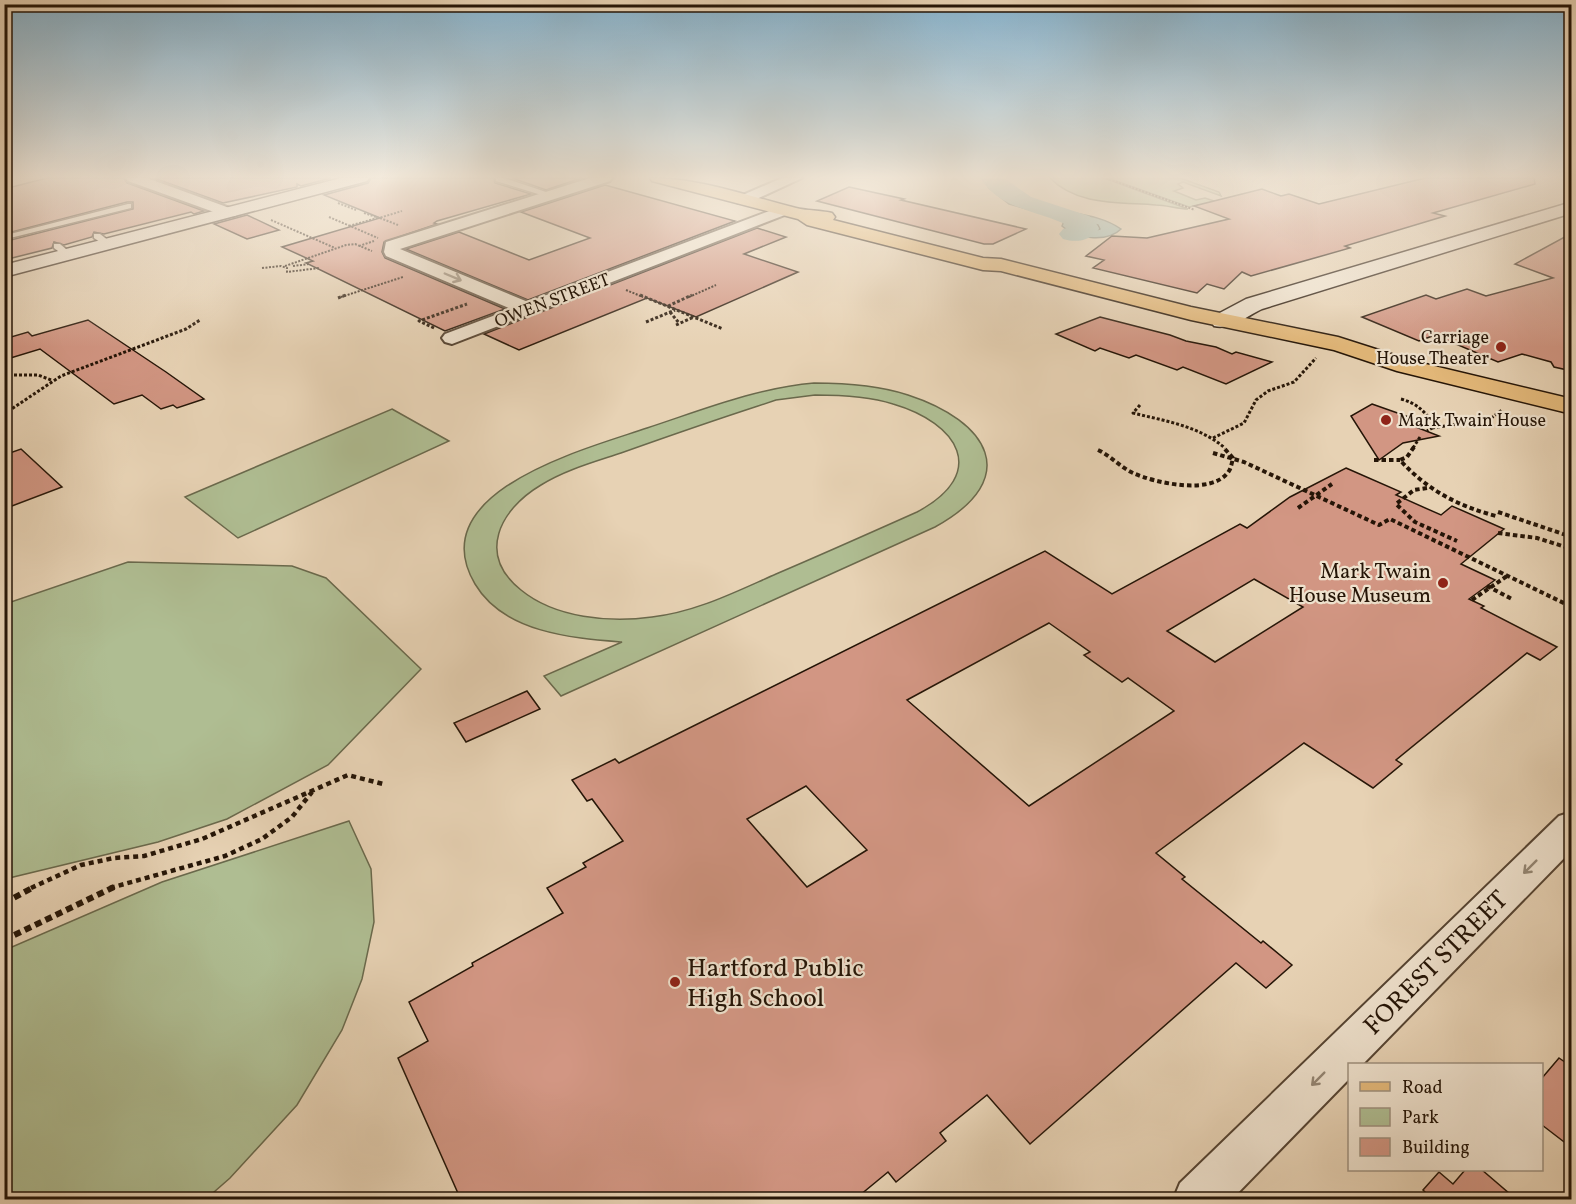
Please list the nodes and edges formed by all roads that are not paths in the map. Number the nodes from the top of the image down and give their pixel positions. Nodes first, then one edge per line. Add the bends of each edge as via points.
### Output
1 (15, 234) edge
2 (130, 234) edge
3 (403, 234) edge
4 (722, 234) edge
5 (864, 234) edge
6 (1483, 234) edge
7 (10, 235) dead end
8 (4, 272) edge
9 (528, 309) junction
10 (1222, 321) junction
11 (452, 338) dead end
12 (1572, 407) edge
13 (1572, 826) edge
14 (1197, 1200) edge

1 - 7 lane
2 - 8 main road via 63,250
3 -> 9 street via 392,245 392,252
4 - 9 street, OWEN STREET
5 - 10 main road
6 - 10 main road via 1254,304
9 - 11 street, OWEN STREET
10 - 12 main road via 1251,333 1379,365 1405,366
13 -> 14 street, FOREST STREET

